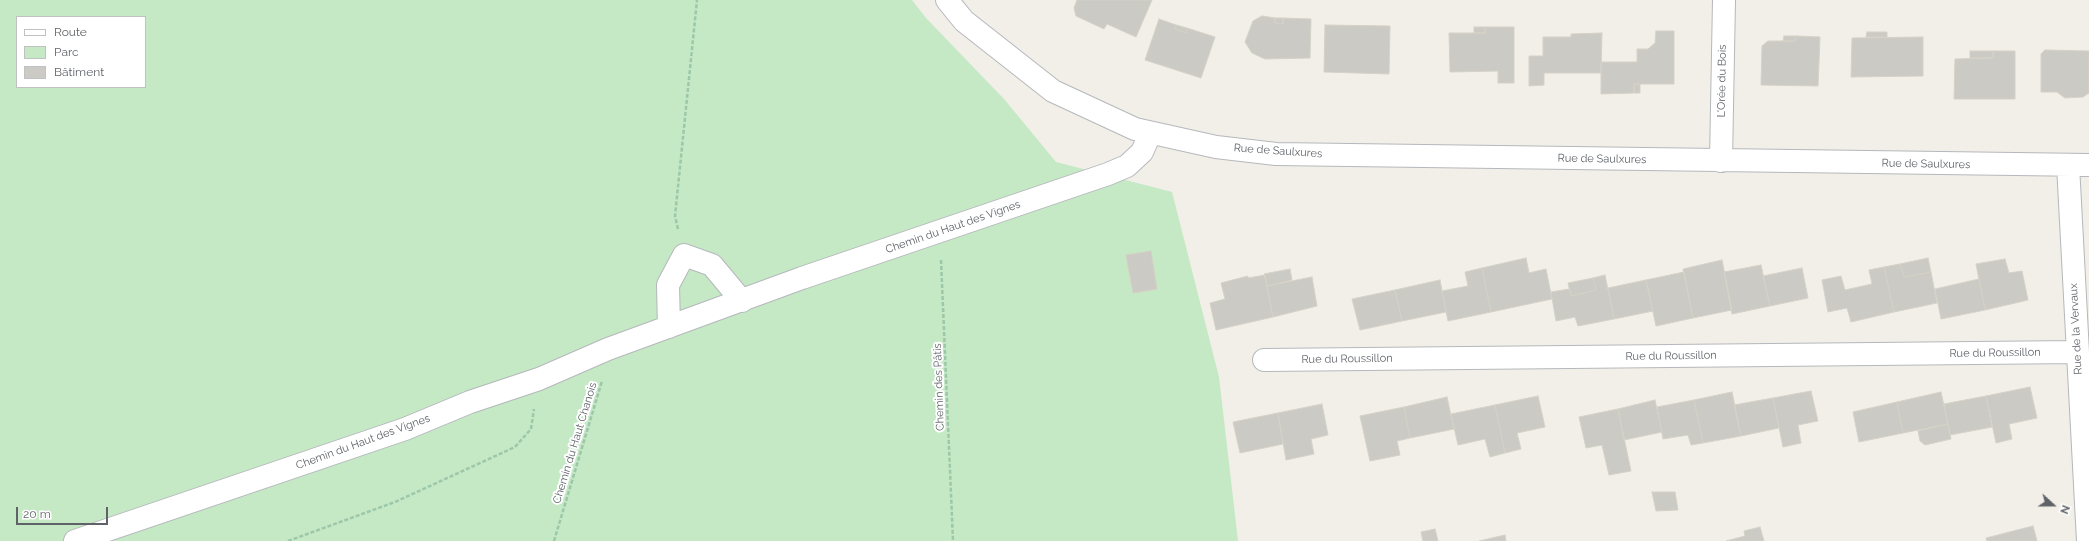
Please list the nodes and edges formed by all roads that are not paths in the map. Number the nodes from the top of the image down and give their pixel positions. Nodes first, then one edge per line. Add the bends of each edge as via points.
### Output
1 (947, 0) edge
2 (1724, 0) edge
3 (1150, 134) junction
4 (1721, 161) junction
5 (2068, 165) junction
6 (2089, 165) edge
7 (742, 301) junction
8 (669, 327) junction
9 (2077, 352) junction
10 (1264, 360) dead end
11 (2086, 464) edge
12 (75, 541) edge
13 (2088, 541) edge

1 - 3 street, Rue de Saulxures via 964,21 1053,91 1119,123
2 - 4 street, L'Orée du Bois
3 - 4 street, Rue de Saulxures via 1216,147 1276,154
3 - 7 street, Chemin du Haut des Vignes via 1142,152 1127,166 1108,174
4 - 5 street, Rue de Saulxures
5 - 6 street, Rue de Saulxures
5 - 9 street, Rue de la Vervaux
7 - 8 street, Chemin du Haut des Vignes
7 - 8 street via 712,266 684,255 668,285
8 - 12 street, Chemin du Haut des Vignes via 405,429
9 - 10 street, Rue du Roussillon
9 - 11 street, Rue de la Vervaux
11 - 13 street, Rue de la Vervaux

